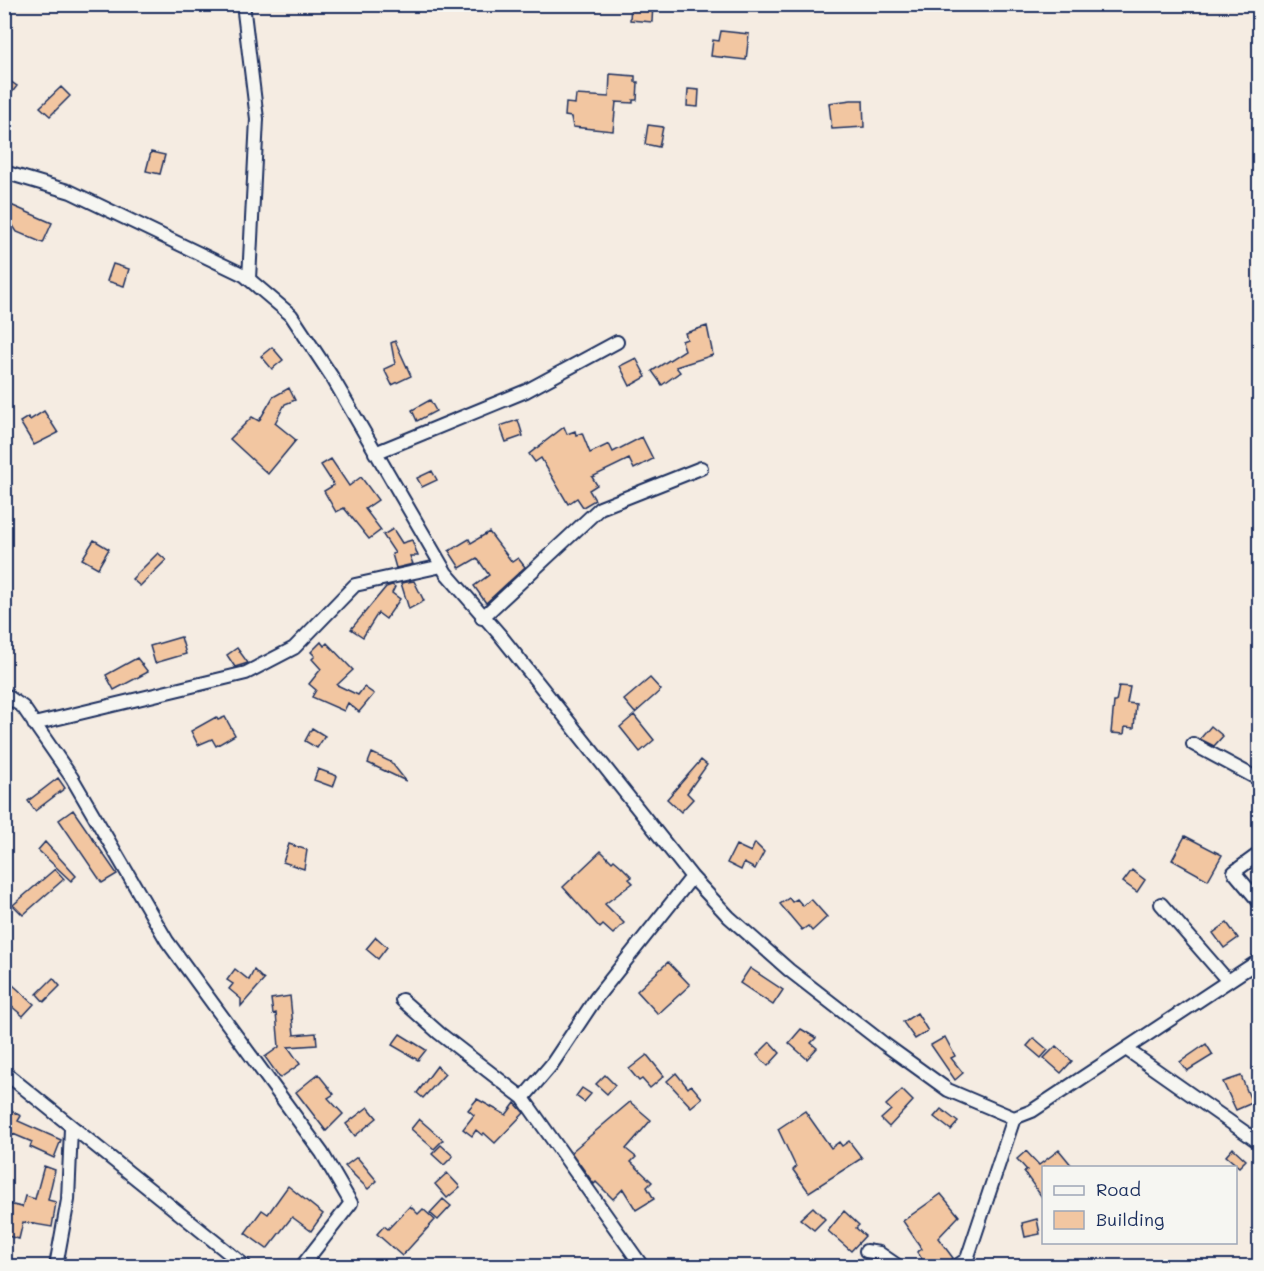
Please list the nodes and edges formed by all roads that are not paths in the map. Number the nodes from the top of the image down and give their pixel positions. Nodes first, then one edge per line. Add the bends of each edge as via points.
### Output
1 (243, 4) edge
2 (4, 172) edge
3 (249, 279) junction
4 (617, 342) dead end
5 (375, 453) junction
6 (701, 468) dead end
7 (442, 566) junction
8 (482, 618) junction
9 (4, 694) edge
10 (34, 724) junction
11 (1193, 744) dead end
12 (1260, 780) edge
13 (1260, 853) edge
14 (692, 877) junction
15 (1260, 903) edge
16 (1161, 904) dead end
17 (1260, 960) edge
18 (1228, 981) junction
19 (402, 1000) dead end
20 (1126, 1049) junction
21 (4, 1072) edge
22 (523, 1098) junction
23 (1014, 1118) junction
24 (71, 1128) junction
25 (1260, 1143) edge
26 (866, 1251) dead end
27 (56, 1266) edge
28 (245, 1266) edge
29 (302, 1266) edge
30 (642, 1266) edge
31 (897, 1266) edge
32 (957, 1266) edge

1 - 3 street via 257,120
2 - 3 street via 71,192
3 - 5 street via 291,315
4 - 5 street via 526,391
5 - 7 street
6 - 8 street via 600,508
7 - 8 street
7 - 10 street via 355,585 294,648 246,673
8 - 14 street via 500,635
9 - 10 street via 23,707
10 - 29 street via 72,778 167,941 322,1153 351,1203
11 - 12 street
13 - 15 street via 1234,872
14 - 22 street
14 - 23 street via 729,917 789,970 883,1043 948,1090
16 - 18 street
17 - 18 street
18 - 20 street
19 - 22 street
20 - 23 street via 1032,1111
20 - 25 street
21 - 24 street
22 - 30 street
23 - 32 street via 967,1259
24 - 27 street via 68,1200
24 - 28 street
26 - 31 street via 879,1253

